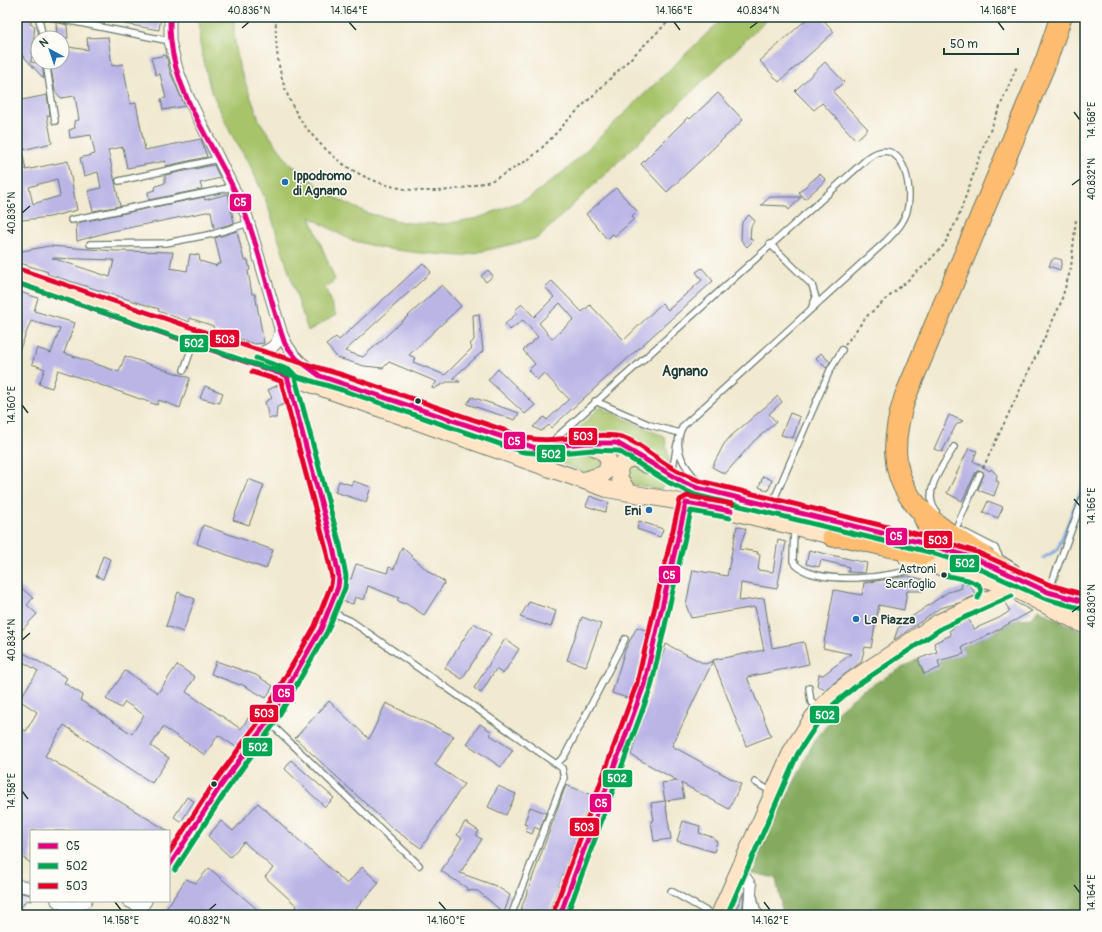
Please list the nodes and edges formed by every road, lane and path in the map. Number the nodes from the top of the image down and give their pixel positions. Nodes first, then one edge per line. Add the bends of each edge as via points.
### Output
1 (42, 17) edge
2 (50, 17) edge
3 (170, 17) edge
4 (276, 17) edge
5 (673, 17) edge
6 (1061, 17) edge
7 (41, 30) edge
8 (170, 41) junction
9 (1017, 66) dead end
10 (47, 70) edge
11 (55, 121) dead end
12 (218, 159) junction
13 (119, 181) dead end
14 (233, 187) junction
15 (1076, 219) dead end
16 (70, 220) dead end
17 (249, 223) junction
18 (90, 244) dead end
19 (770, 244) junction
20 (17, 276) edge
21 (17, 283) edge
22 (808, 314) junction
23 (280, 330) junction
24 (193, 344) junction
25 (842, 350) joint
26 (253, 356) junction
27 (184, 370) dead end
28 (287, 371) junction
29 (320, 376) junction
30 (595, 402) junction
31 (680, 433) junction
32 (678, 440) junction
33 (577, 444) junction
34 (551, 447) junction
35 (954, 447) dead end
36 (566, 474) junction
37 (980, 474) joint
38 (672, 476) junction
39 (584, 480) junction
40 (629, 493) junction
41 (715, 493) junction
42 (1085, 493) edge
43 (653, 497) junction
44 (686, 503) junction
45 (771, 506) junction
46 (922, 514) junction
47 (942, 517) dead end
48 (794, 527) junction
49 (833, 536) joint
50 (930, 554) junction
51 (980, 577) junction
52 (1012, 578) junction
53 (1052, 597) junction
54 (984, 601) junction
55 (1085, 602) edge
56 (1085, 609) edge
57 (329, 611) junction
58 (1085, 618) edge
59 (1085, 626) edge
60 (626, 639) dead end
61 (809, 688) dead end
62 (821, 708) junction
63 (268, 721) junction
64 (557, 763) junction
65 (755, 782) dead end
66 (773, 793) junction
67 (170, 864) edge
68 (419, 865) dead end
69 (739, 869) junction
70 (17, 885) edge
71 (751, 886) junction
72 (30, 888) edge
73 (671, 891) dead end
74 (59, 902) edge
75 (84, 902) edge
76 (130, 902) edge
77 (141, 908) edge
78 (512, 914) dead end
79 (560, 915) edge
80 (713, 915) edge
81 (719, 915) edge
82 (749, 915) edge
83 (761, 915) edge

1 - 7 lane via 39,19
2 - 8 lane
3 - 8 street
4 - 5 path via 275,44 282,81 300,121 316,140 340,162 368,178 398,188 425,192 458,190 494,179 530,158
6 - 46 highway via 1046,62 899,415 895,446 899,475 908,496
8 - 12 street via 177,69
9 - 25 path via 982,150 958,218 944,245 866,317
10 - 11 lane
12 - 13 lane
12 - 14 street
14 - 16 lane
14 - 17 street
15 - 37 path via 1072,268 1060,305
17 - 18 lane via 213,234 166,243
17 - 23 street
19 - 22 lane via 812,285 816,298
19 - 22 lane via 876,152 892,152 904,166 909,201 903,221 886,242
19 - 30 lane
20 - 26 main road
21 - 24 main road
22 - 31 lane via 684,426
23 - 26 street via 278,342 274,346
23 - 29 street via 285,344 297,359
24 - 27 lane
24 - 28 main road
25 - 45 lane via 830,370
26 - 28 main road
28 - 29 main road
28 - 36 main road
28 - 57 street via 337,564 338,587
29 - 34 main road via 524,445 536,448
30 - 31 lane via 650,425
30 - 34 lane
31 - 32 lane
32 - 38 lane
32 - 41 lane via 680,454 687,468 701,484
33 - 34 main road
33 - 38 main road via 617,443
33 - 39 main road via 602,450 608,459 604,474
34 - 36 main road via 554,451 552,458
35 - 47 lane via 930,492 931,503
36 - 39 main road
37 - 52 lane via 954,526 995,548 1000,558 1016,568
38 - 40 main road via 656,471 639,460 630,459 622,463 619,471 620,479
38 - 41 main road
38 - 43 main road via 665,492
39 - 40 main road
40 - 43 main road
41 - 45 main road
42 - 53 lane
43 - 44 main road
44 - 48 main road
44 - 79 street via 644,685
45 - 50 main road
46 - 50 highway via 934,535
46 - 52 highway
48 - 49 main road
48 - 50 lane via 793,561 801,570 813,574 851,579 871,578 915,569
49 - 50 highway via 846,536
50 - 51 main road
50 - 52 main road via 976,560
51 - 52 main road
51 - 54 main road via 988,586
52 - 53 main road
52 - 54 main road
53 - 55 street
53 - 56 main road
53 - 58 street via 1058,607
53 - 59 main road
54 - 62 main road via 934,625 852,680
57 - 63 street
57 - 64 lane via 351,621
60 - 64 lane via 564,757
61 - 62 lane via 811,702
62 - 66 main road via 795,743
63 - 67 street via 220,787
63 - 68 lane
64 - 78 lane via 562,768 564,778
65 - 66 lane
66 - 69 main road
69 - 71 street
69 - 81 main road
70 - 72 street
71 - 82 street
71 - 83 lane via 757,910
73 - 80 lane
74 - 75 street via 69,907
76 - 77 street

